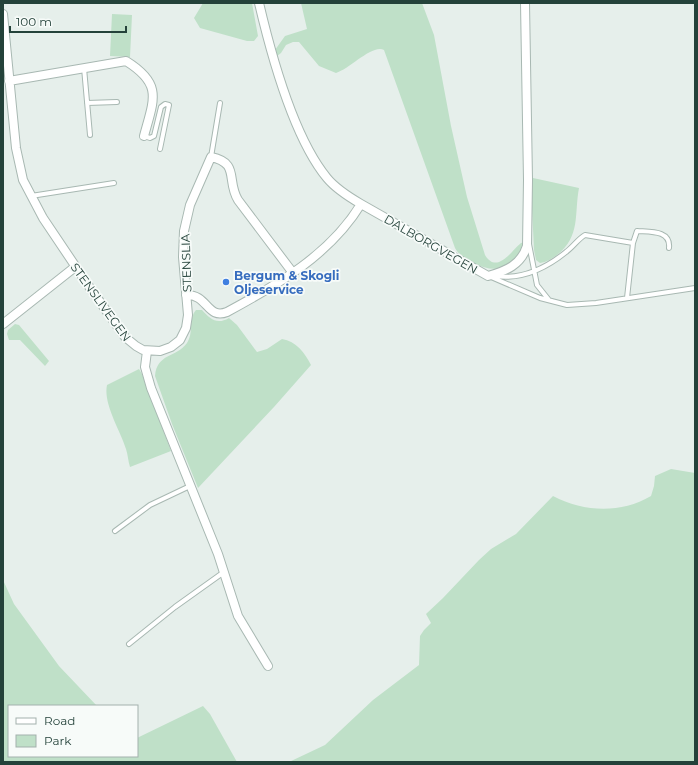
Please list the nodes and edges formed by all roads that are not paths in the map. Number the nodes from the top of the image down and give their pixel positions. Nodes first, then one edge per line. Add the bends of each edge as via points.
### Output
1 (259, 3) edge
2 (525, 3) edge
3 (3, 14) edge
4 (84, 68) junction
5 (10, 81) junction
6 (117, 102) dead end
7 (87, 103) junction
8 (220, 103) dead end
9 (90, 135) dead end
10 (144, 136) joint
11 (160, 149) dead end
12 (211, 157) junction
13 (114, 183) dead end
14 (30, 196) junction
15 (361, 204) junction
16 (528, 240) junction
17 (633, 243) junction
18 (669, 248) dead end
19 (76, 267) junction
20 (534, 272) junction
21 (293, 273) junction
22 (488, 276) junction
23 (695, 288) edge
24 (186, 295) junction
25 (627, 298) junction
26 (550, 301) junction
27 (3, 324) edge
28 (146, 351) junction
29 (190, 486) junction
30 (115, 531) dead end
31 (224, 572) junction
32 (129, 644) dead end
33 (268, 666) dead end

1 - 15 street, DALBORGVEGEN via 285,93 310,152 333,184
2 - 16 street, DALBORGVEGEN
3 - 5 street, STENSLIVEGEN
4 - 5 street
4 - 7 lane
4 - 10 street via 126,61 143,72 152,88 153,98
5 - 14 street, STENSLIVEGEN via 18,165
6 - 7 lane
7 - 9 lane
8 - 12 lane
10 - 11 lane via 154,136 161,107 169,104
12 - 21 street via 223,160 229,165 238,200
12 - 24 street, STENSLIA via 192,201 185,226 183,257
13 - 14 lane
14 - 19 street, STENSLIVEGEN
15 - 21 street via 331,242
15 - 22 street, DALBORGVEGEN
16 - 20 lane
16 - 22 street, DALBORGVEGEN via 524,255 516,264 505,271
17 - 18 lane via 638,231 656,232 664,235
17 - 20 lane via 585,235 554,262
17 - 25 lane
19 - 27 street
19 - 28 street, STENSLIVEGEN via 125,337
20 - 22 lane via 510,277
20 - 26 lane via 537,285
21 - 24 street via 221,314 212,311 198,296
22 - 26 lane
23 - 25 lane
24 - 28 street, STENSLIA via 188,319 183,336 168,349
25 - 26 lane via 582,305
28 - 29 street via 145,367 151,388
29 - 30 lane via 150,505
29 - 31 street
31 - 32 lane
31 - 33 street via 238,616

